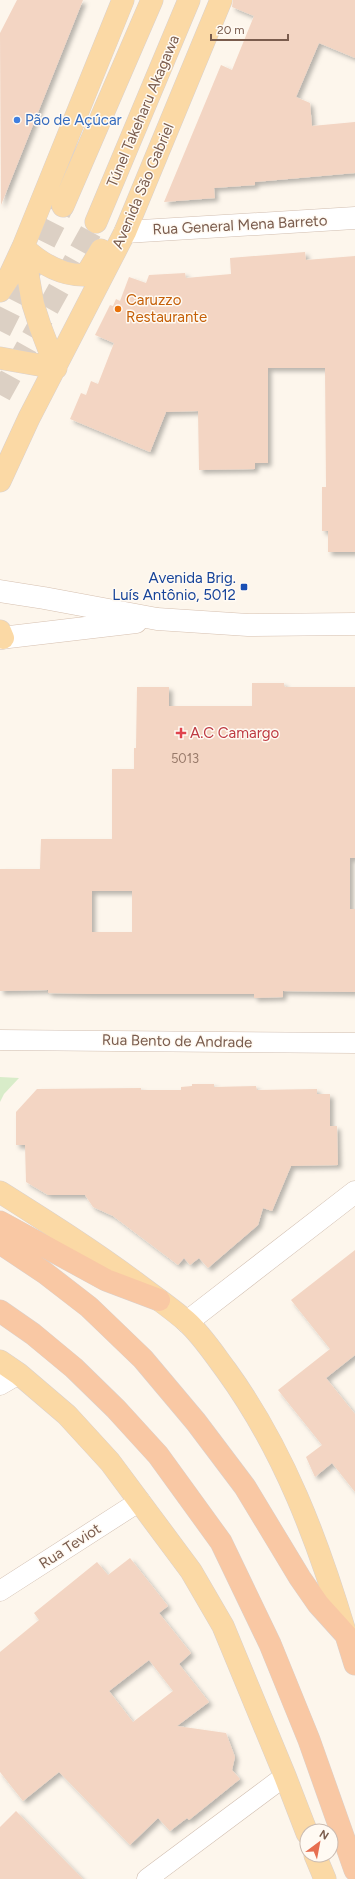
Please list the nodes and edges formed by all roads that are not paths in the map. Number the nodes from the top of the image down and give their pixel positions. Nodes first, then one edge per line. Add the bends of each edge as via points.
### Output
1 (123, 0) edge
2 (152, 0) edge
3 (189, 0) edge
4 (221, 0) edge
5 (63, 206) tunnel mouth
6 (355, 218) edge
7 (96, 222) tunnel mouth
8 (125, 232) junction
9 (23, 247) junction
10 (0, 291) edge
11 (0, 358) edge
12 (56, 368) junction
13 (0, 481) edge
14 (0, 591) edge
15 (157, 619) junction
16 (355, 624) edge
17 (1, 636) edge
18 (0, 1040) edge
19 (355, 1042) edge
20 (0, 1192) edge
21 (355, 1192) edge
22 (0, 1222) edge
23 (0, 1244) edge
24 (159, 1300) junction
25 (0, 1311) edge
26 (187, 1322) junction
27 (0, 1361) edge
28 (19, 1374) junction
29 (0, 1386) edge
30 (140, 1501) junction
31 (0, 1591) edge
32 (346, 1635) junction
33 (355, 1664) edge
34 (286, 1776) junction
35 (303, 1823) edge
36 (319, 1863) edge
37 (355, 1870) edge
38 (148, 1879) edge
39 (325, 1879) edge

1 - 9 main road
2 - 5 main road
3 - 7 main road, Túnel Takeharu Akagawa
4 - 8 main road, Avenida São Gabriel
6 - 8 main road, Rua General Mena Barreto
8 - 9 main road via 107,241 86,275 77,275 44,264
8 - 12 main road, Avenida São Gabriel
9 - 10 main road
9 - 12 main road via 33,304
11 - 12 main road
12 - 13 main road, Avenida São Gabriel
14 - 15 main road
15 - 16 main road via 248,625
15 - 17 main road
18 - 19 street, Rua Bento de Andrade
20 - 24 main road via 101,1257
21 - 26 main road
22 - 24 highway via 106,1280
23 - 32 highway via 89,1307 143,1359 196,1422 245,1487 300,1578 318,1604
24 - 26 main road
25 - 37 highway via 74,1368 116,1409 158,1455 220,1542 270,1644 306,1732
26 - 32 main road via 244,1396 291,1480 324,1565
27 - 28 main road
28 - 29 street
28 - 30 main road via 67,1415 110,1462
30 - 31 street, Rua Teviot
30 - 34 main road via 191,1571 223,1626
32 - 33 highway
34 - 35 main road
34 - 38 street
36 - 39 main road

